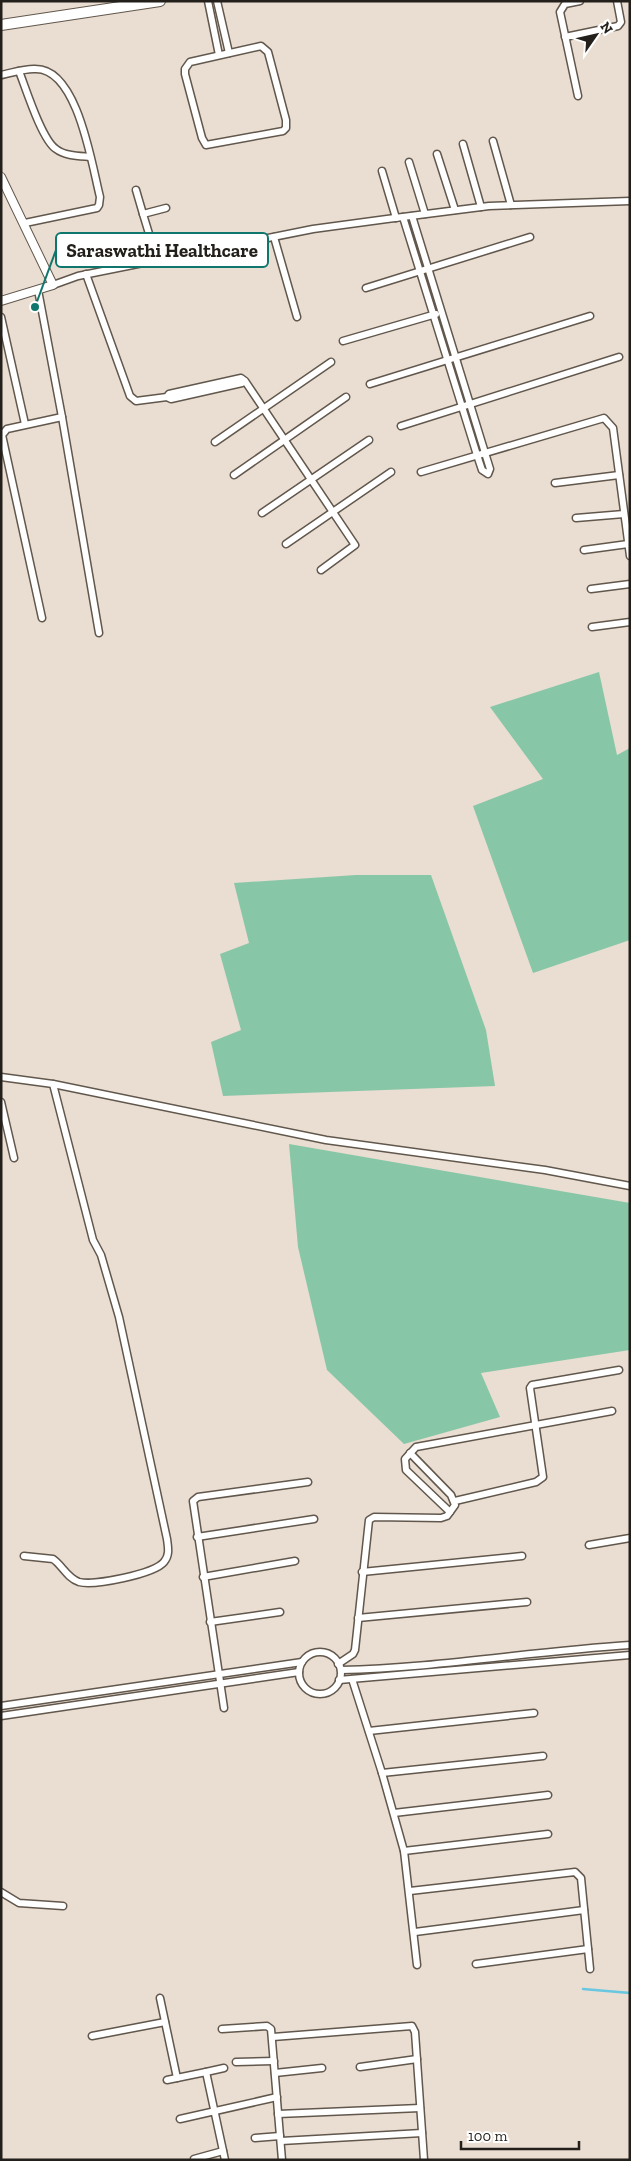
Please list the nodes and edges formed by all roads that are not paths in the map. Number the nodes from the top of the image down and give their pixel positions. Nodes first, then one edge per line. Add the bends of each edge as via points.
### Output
1 (122, 1) edge
2 (160, 1) edge
3 (208, 1) edge
4 (217, 1) edge
5 (580, 1) edge
6 (617, 1) edge
7 (1, 19) edge
8 (222, 24) junction
9 (1, 25) edge
10 (213, 27) junction
11 (565, 37) junction
12 (228, 53) junction
13 (219, 55) junction
14 (19, 71) junction
15 (1, 74) edge
16 (578, 96) dead end
17 (493, 141) dead end
18 (463, 144) dead end
19 (436, 154) dead end
20 (90, 157) junction
21 (410, 162) dead end
22 (382, 171) dead end
23 (1, 177) edge
24 (136, 190) dead end
25 (630, 201) edge
26 (511, 205) junction
27 (481, 207) junction
28 (166, 208) dead end
29 (455, 210) junction
30 (144, 214) junction
31 (425, 214) junction
32 (412, 216) junction
33 (400, 217) junction
34 (25, 223) junction
35 (274, 237) junction
36 (530, 237) dead end
37 (157, 260) junction
38 (429, 269) junction
39 (421, 272) junction
40 (86, 274) junction
41 (53, 285) junction
42 (366, 288) dead end
43 (38, 290) junction
44 (1, 301) edge
45 (442, 312) junction
46 (434, 314) junction
47 (590, 316) dead end
48 (1, 317) edge
49 (297, 317) dead end
50 (343, 341) dead end
51 (456, 356) junction
52 (619, 357) dead end
53 (448, 359) junction
54 (331, 362) dead end
55 (370, 384) dead end
56 (346, 397) dead end
57 (470, 404) junction
58 (462, 406) junction
59 (263, 408) junction
60 (62, 417) junction
61 (24, 424) junction
62 (401, 426) dead end
63 (369, 440) dead end
64 (284, 441) junction
65 (215, 442) dead end
66 (485, 453) junction
67 (477, 455) junction
68 (391, 472) dead end
69 (421, 472) dead end
70 (234, 475) dead end
71 (619, 475) junction
72 (310, 480) junction
73 (555, 484) dead end
74 (262, 513) dead end
75 (333, 513) junction
76 (624, 514) junction
77 (576, 518) dead end
78 (286, 544) dead end
79 (628, 544) junction
80 (584, 550) dead end
81 (630, 556) edge
82 (321, 570) dead end
83 (630, 584) edge
84 (591, 589) dead end
85 (42, 618) dead end
86 (630, 622) edge
87 (592, 627) dead end
88 (98, 633) dead end
89 (1, 1077) edge
90 (53, 1084) junction
91 (1, 1102) edge
92 (14, 1158) dead end
93 (630, 1186) edge
94 (619, 1370) dead end
95 (612, 1411) dead end
96 (535, 1425) junction
97 (410, 1453) junction
98 (308, 1482) dead end
99 (455, 1501) junction
100 (450, 1512) junction
101 (314, 1519) dead end
102 (197, 1537) junction
103 (630, 1538) edge
104 (589, 1544) dead end
105 (24, 1556) dead end
106 (522, 1556) dead end
107 (295, 1561) dead end
108 (362, 1572) junction
109 (203, 1577) junction
110 (527, 1602) dead end
111 (280, 1612) dead end
112 (358, 1618) junction
113 (210, 1622) junction
114 (630, 1645) edge
115 (630, 1655) edge
116 (302, 1662) junction
117 (339, 1667) junction
118 (219, 1672) junction
119 (299, 1672) junction
120 (352, 1679) junction
121 (340, 1680) junction
122 (220, 1684) junction
123 (1, 1706) edge
124 (224, 1708) dead end
125 (534, 1713) dead end
126 (1, 1716) edge
127 (369, 1731) junction
128 (543, 1756) dead end
129 (382, 1773) junction
130 (548, 1795) dead end
131 (394, 1813) junction
132 (548, 1834) dead end
133 (404, 1851) junction
134 (410, 1891) junction
135 (1, 1892) edge
136 (63, 1906) dead end
137 (584, 1910) junction
138 (414, 1932) junction
139 (588, 1949) junction
140 (476, 1964) dead end
141 (417, 1965) dead end
142 (590, 1969) dead end
143 (160, 1998) dead end
144 (165, 2022) junction
145 (222, 2029) dead end
146 (92, 2036) dead end
147 (273, 2037) junction
148 (417, 2059) junction
149 (274, 2060) junction
150 (236, 2062) dead end
151 (360, 2067) dead end
152 (224, 2068) dead end
153 (322, 2068) dead end
154 (206, 2072) junction
155 (275, 2073) junction
156 (176, 2078) junction
157 (168, 2080) dead end
158 (277, 2097) junction
159 (420, 2108) junction
160 (278, 2114) junction
161 (180, 2119) dead end
162 (422, 2134) junction
163 (255, 2138) dead end
164 (280, 2138) junction
165 (223, 2151) junction
166 (194, 2158) edge
167 (225, 2160) edge
168 (282, 2160) edge
169 (424, 2160) edge

1 - 7 main road
2 - 9 main road
3 - 10 street
4 - 8 street
5 - 11 street via 565,4 560,12
6 - 11 street via 621,22 618,26
8 - 10 street
8 - 12 street
10 - 13 street
11 - 16 street
12 - 13 street
12 - 13 street via 261,46 268,52 286,120 283,131 214,145 204,143 185,69 190,62
14 - 15 street
14 - 20 street via 42,127 55,149
14 - 20 street via 36,68 57,78 79,113
17 - 26 street
18 - 27 street
19 - 29 street
20 - 34 street via 100,197 97,208
21 - 31 street
22 - 33 street
23 - 34 street
24 - 30 street
25 - 26 street
26 - 27 street
27 - 29 street
28 - 30 street
29 - 31 street
30 - 37 street
31 - 32 street
32 - 33 street
32 - 38 street
33 - 35 street
33 - 39 street
34 - 41 street
35 - 37 street
35 - 49 street
36 - 38 street
37 - 40 street
38 - 39 street
38 - 45 street
39 - 42 street
39 - 46 street
40 - 41 street
40 - 59 street via 130,396 136,401 167,397 241,378
41 - 43 street
43 - 44 street
43 - 60 street
45 - 46 street
45 - 51 street
46 - 50 street
46 - 53 street
47 - 51 street
48 - 61 street
51 - 53 street
51 - 57 street
52 - 57 street
53 - 55 street
53 - 58 street
54 - 59 street
56 - 64 street
57 - 58 street
57 - 66 street
58 - 62 street
58 - 67 street
59 - 64 street
59 - 65 street
60 - 61 street
60 - 88 street
61 - 85 street via 7,429 2,435
63 - 72 street
64 - 70 street
64 - 72 street
66 - 67 street
66 - 67 street via 490,469 488,474 482,470
66 - 71 street via 604,418 613,428
67 - 69 street
68 - 75 street
71 - 73 street
71 - 76 street
72 - 74 street
72 - 75 street
75 - 78 street
75 - 82 street via 355,545
76 - 77 street
76 - 79 street
79 - 80 street
79 - 81 street
83 - 84 street
86 - 87 street
89 - 90 street
90 - 93 street via 326,1140 545,1170
90 - 105 street via 93,1240 101,1255 119,1317 168,1556 163,1564 147,1571 87,1584 72,1579 53,1559
91 - 92 street
94 - 96 street via 532,1385
95 - 96 street
96 - 97 street via 422,1445
96 - 99 street via 541,1479
97 - 99 street
97 - 100 street via 405,1459 406,1470
98 - 102 street via 198,1497 192,1504
99 - 100 street
100 - 108 street via 441,1518 371,1518
101 - 102 street
102 - 109 street
103 - 104 street
106 - 108 street
107 - 109 street
108 - 112 street
109 - 113 street
110 - 112 street
111 - 113 street
112 - 117 street via 353,1654
113 - 118 street
114 - 117 street via 373,1670
115 - 120 street
116 - 117 street via 312,1653 319,1652 332,1656
116 - 118 street
116 - 119 street
117 - 121 street
118 - 122 street
118 - 123 street
119 - 121 street via 303,1686 313,1693 326,1693
119 - 122 street
120 - 121 street
120 - 127 street
122 - 124 street
122 - 126 street
125 - 127 street
127 - 129 street
128 - 129 street
129 - 131 street
130 - 131 street
131 - 133 street
132 - 133 street
133 - 134 street
134 - 137 street via 575,1872 581,1878
134 - 138 street
135 - 136 street via 19,1903
137 - 138 street
137 - 139 street
138 - 141 street
139 - 140 street
139 - 142 street
143 - 144 street
144 - 146 street
144 - 156 street
145 - 147 street via 267,2026
147 - 148 street via 410,2025 415,2032
147 - 149 street
148 - 151 street
148 - 159 street
149 - 150 street
149 - 155 street
152 - 154 street
153 - 155 street
154 - 156 street
154 - 165 street
155 - 158 street
156 - 157 street
158 - 160 street
158 - 161 street
159 - 160 street
159 - 162 street
160 - 164 street
162 - 164 street
162 - 169 street
163 - 164 street
164 - 168 street
165 - 166 street
165 - 167 street

